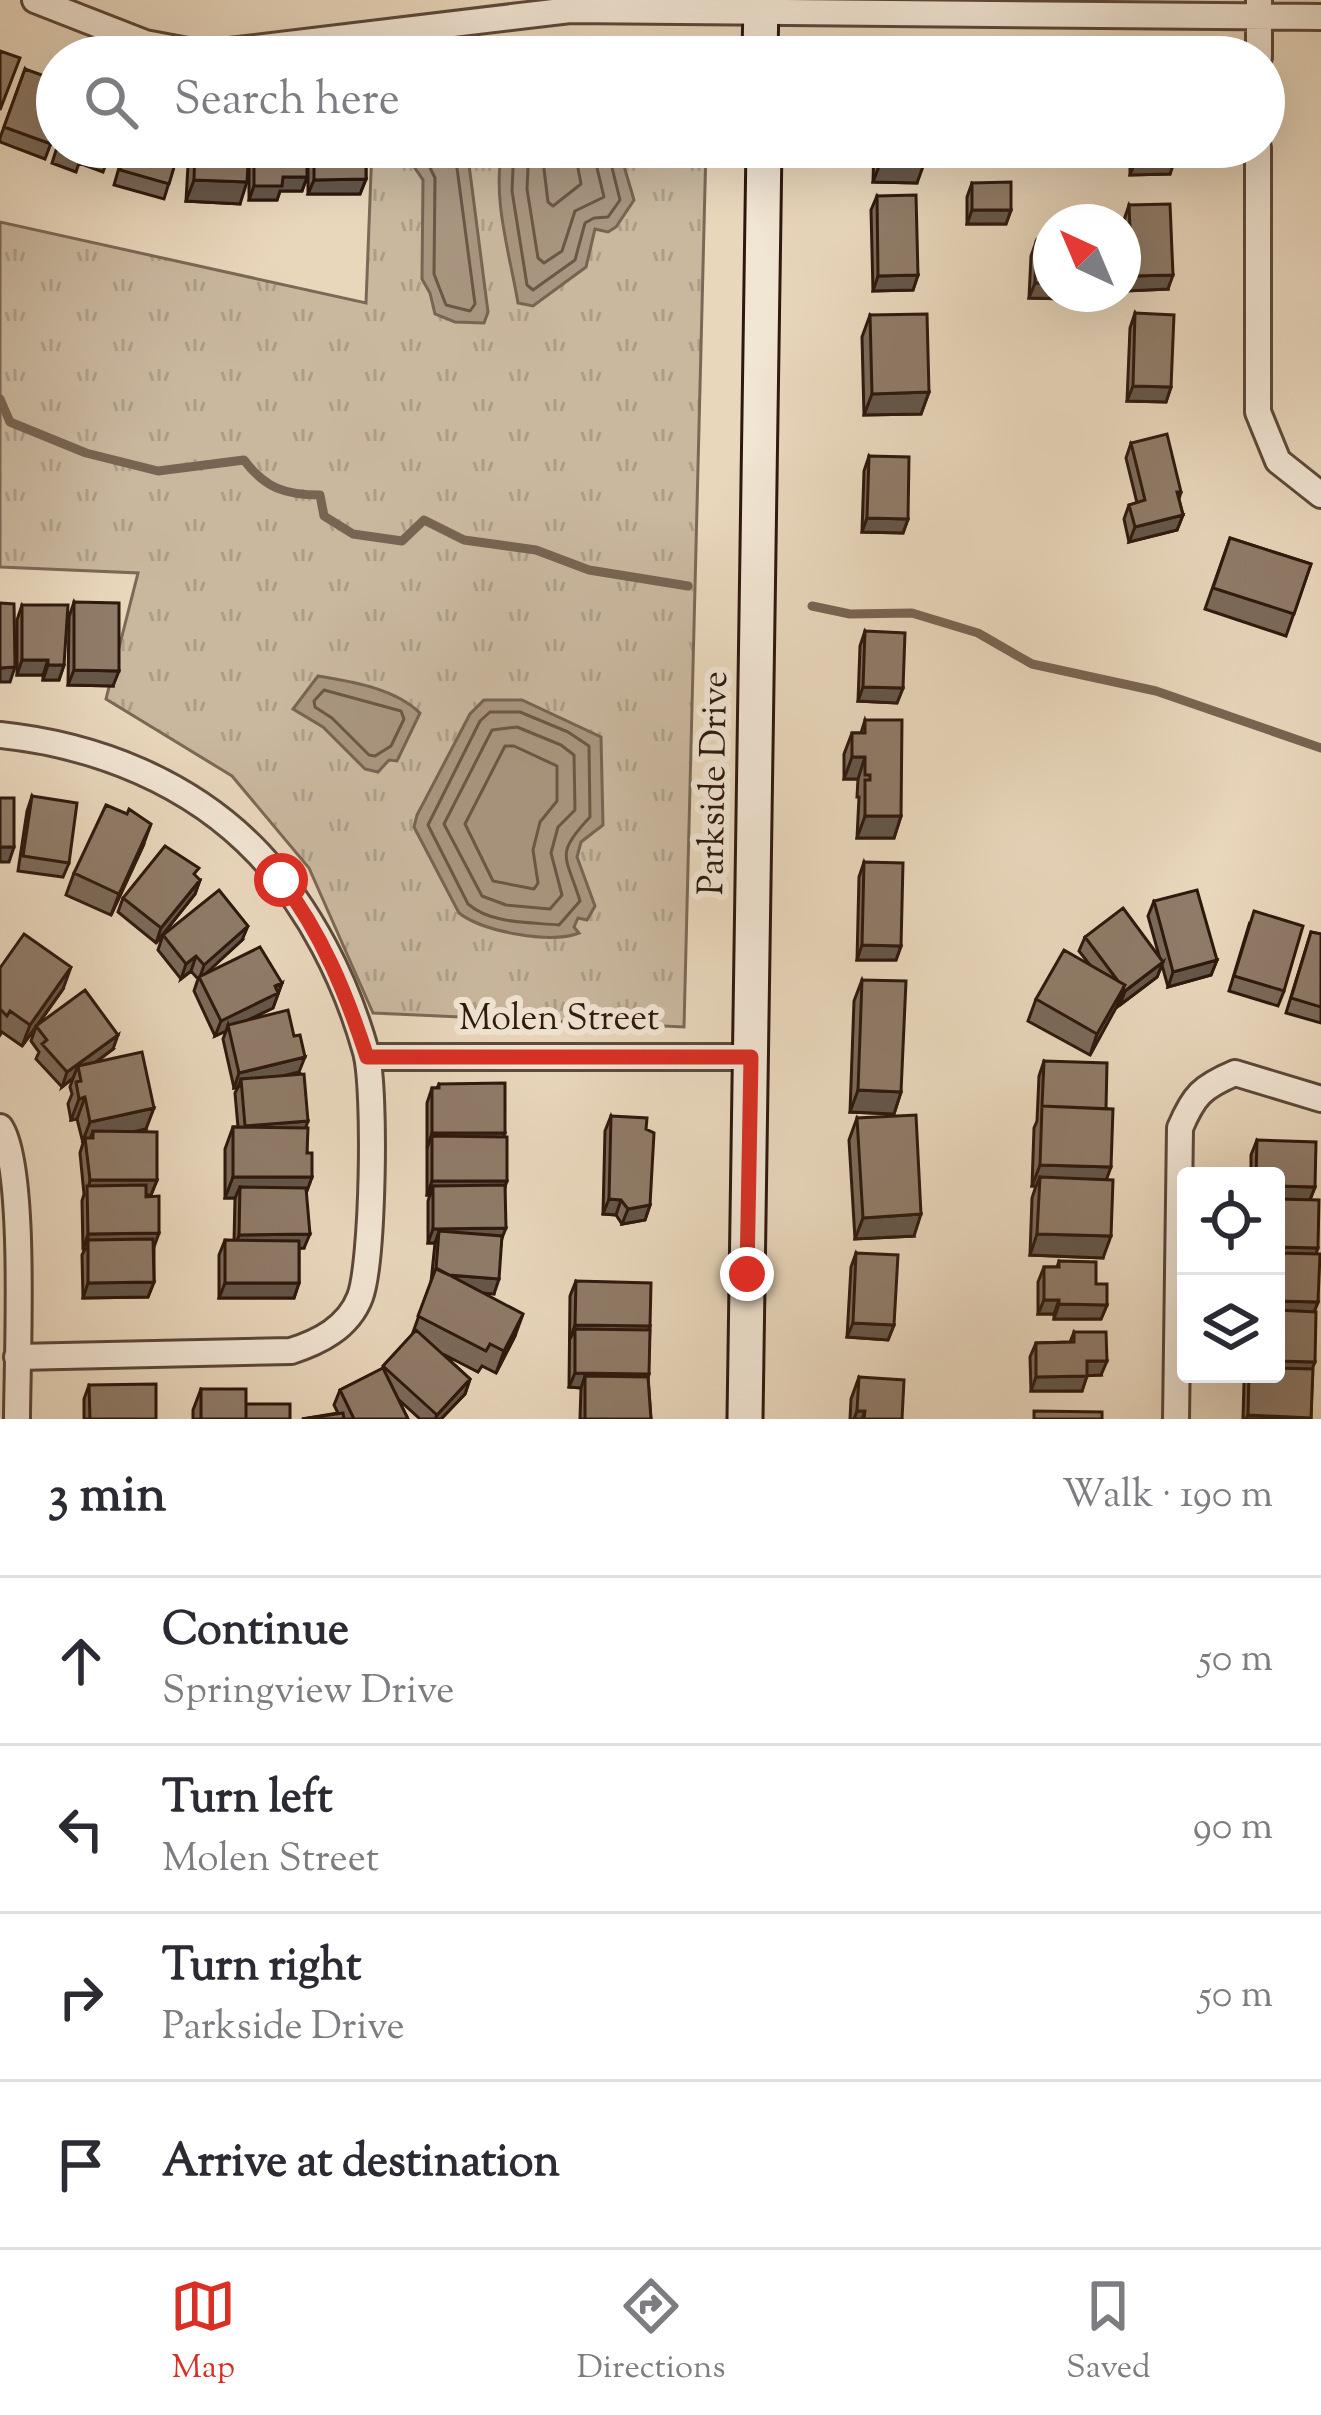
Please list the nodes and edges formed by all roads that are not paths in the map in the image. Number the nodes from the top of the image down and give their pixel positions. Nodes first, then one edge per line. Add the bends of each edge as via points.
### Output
1 (35, 0) edge
2 (64, 5) edge
3 (761, 7) edge
4 (1259, 8) edge
5 (1321, 17) edge
6 (130, 36) edge
7 (354, 36) edge
8 (764, 168) edge
9 (1258, 168) edge
10 (1321, 495) edge
11 (0, 735) edge
12 (367, 1057) junction
13 (751, 1057) junction
14 (1321, 1099) edge
15 (0, 1126) edge
16 (17, 1357) junction
17 (16, 1419) edge
18 (745, 1419) edge
19 (1176, 1419) edge

1 - 2 street
2 - 6 street
3 - 4 street
3 - 7 street via 570,10
4 - 5 street
8 - 13 main road, Parkside Drive
9 - 10 street via 1258,412 1279,461
11 - 12 street via 133,767 234,830 312,924
12 - 13 street, Molen Street
12 - 16 street via 369,1233 359,1299 341,1325 291,1351
13 - 18 main road, Parkside Drive
14 - 19 street via 1235,1073 1192,1099 1180,1128
15 - 16 street via 16,1183
16 - 17 street

